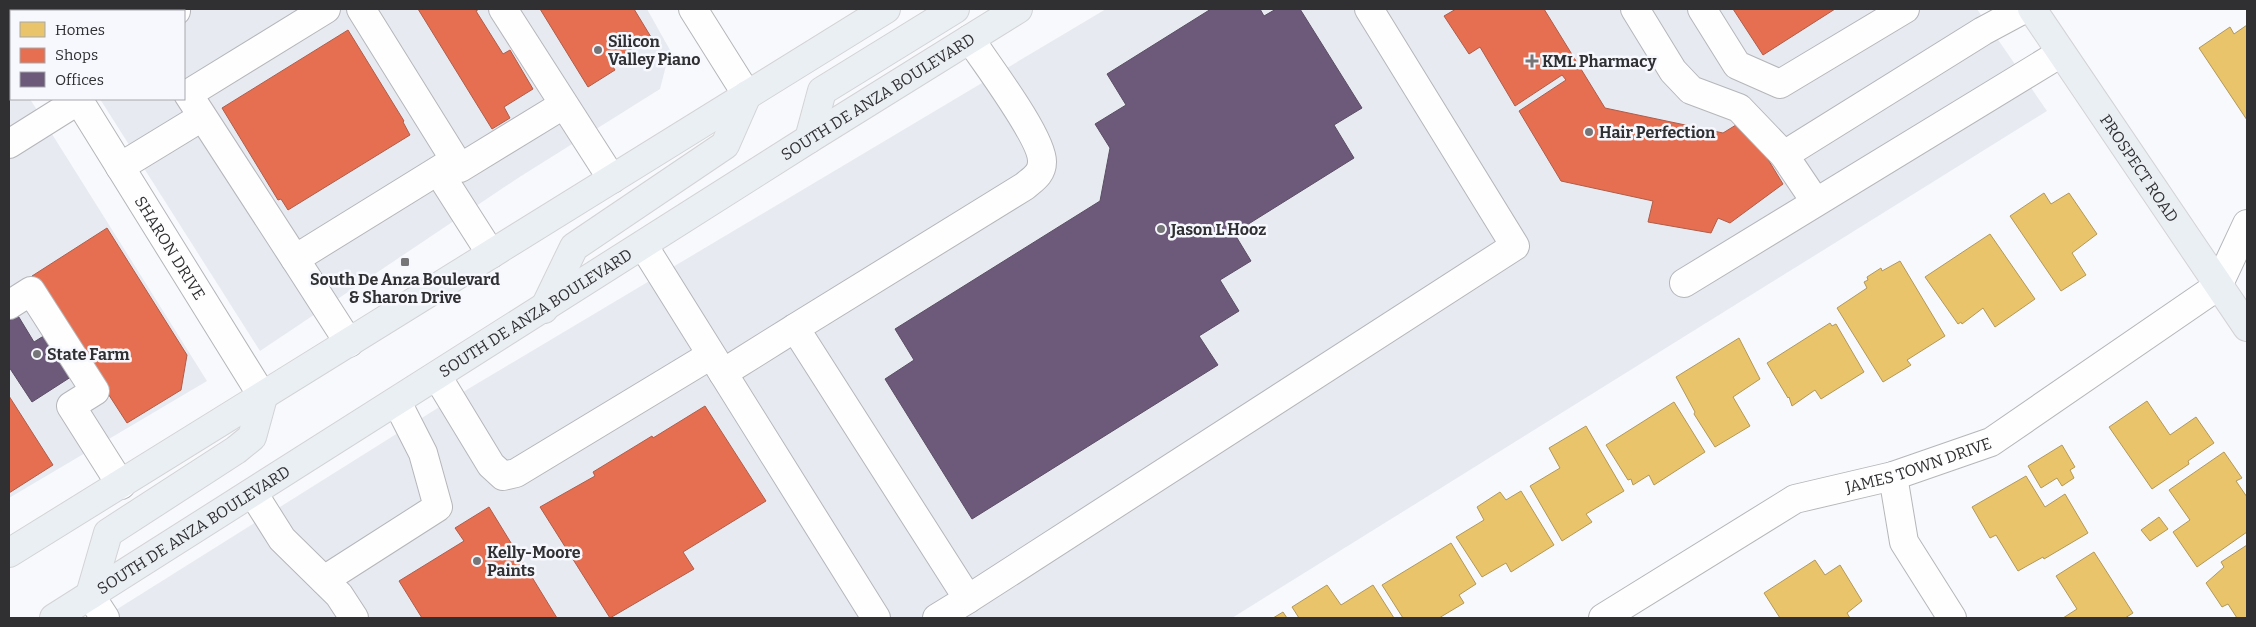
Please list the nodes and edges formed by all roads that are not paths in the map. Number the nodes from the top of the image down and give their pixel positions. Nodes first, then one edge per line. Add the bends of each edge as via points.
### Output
1 (28, 9) edge
2 (326, 9) edge
3 (362, 9) edge
4 (693, 9) edge
5 (886, 9) edge
6 (955, 9) edge
7 (1018, 9) edge
8 (1369, 9) edge
9 (1636, 9) edge
10 (1702, 9) edge
11 (1905, 9) edge
12 (2024, 9) edge
13 (2032, 9) edge
14 (24, 10) edge
15 (504, 10) edge
16 (970, 39) junction
17 (2061, 54) junction
18 (747, 95) junction
19 (77, 100) edge
20 (80, 100) edge
21 (563, 105) junction
22 (202, 117) junction
23 (809, 139) junction
24 (9, 144) edge
25 (1784, 155) junction
26 (447, 165) junction
27 (120, 167) junction
28 (612, 179) junction
29 (1815, 201) junction
30 (2247, 224) edge
31 (643, 245) junction
32 (491, 254) junction
33 (295, 259) junction
34 (1684, 282) dead end
35 (2218, 286) junction
36 (9, 305) edge
37 (544, 308) junction
38 (795, 328) junction
39 (2247, 328) edge
40 (349, 343) junction
41 (717, 364) junction
42 (437, 376) junction
43 (263, 398) junction
44 (397, 402) junction
45 (1893, 476) junction
46 (121, 485) junction
47 (253, 493) junction
48 (9, 554) edge
49 (324, 580) junction
50 (90, 595) junction
51 (968, 599) junction
52 (54, 618) edge
53 (105, 618) edge
54 (354, 618) edge
55 (876, 618) edge
56 (937, 618) edge
57 (1603, 618) edge
58 (1952, 618) edge

1 - 14 street
2 - 22 street via 188,94
3 - 26 street
4 - 18 street
5 - 18 main road
6 - 23 main road via 822,92
7 - 16 main road, SOUTH DE ANZA BOULEVARD
8 - 51 street via 1515,246
9 - 25 street via 1673,71 1691,90 1739,108
10 - 11 street via 1737,65 1780,84
12 - 25 street
13 - 17 main road, PROSPECT ROAD
15 - 21 street
16 - 23 main road, SOUTH DE ANZA BOULEVARD
16 - 38 street via 1037,140 1042,162 1039,175
17 - 29 street
17 - 35 main road, PROSPECT ROAD
18 - 28 main road
18 - 37 main road via 725,145 574,247
19 - 24 street
20 - 27 street, SHARON DRIVE
21 - 26 street via 460,168
21 - 28 street
22 - 27 street
22 - 33 street
23 - 31 main road, SOUTH DE ANZA BOULEVARD
25 - 29 street
26 - 32 street
26 - 33 street
27 - 43 street, SHARON DRIVE
28 - 32 main road
29 - 34 street
30 - 35 street
31 - 37 main road, SOUTH DE ANZA BOULEVARD
31 - 41 street
32 - 40 main road
33 - 40 street
35 - 39 main road, PROSPECT ROAD
35 - 45 street, JAMES TOWN DRIVE via 1991,442
36 - 46 street via 31,291 95,391 71,406
37 - 42 main road, SOUTH DE ANZA BOULEVARD
38 - 41 street
38 - 51 street
40 - 43 main road
41 - 42 street via 516,473 503,476 491,465
41 - 55 street
42 - 44 main road, SOUTH DE ANZA BOULEVARD
43 - 46 main road
43 - 50 main road via 252,437 108,533
44 - 47 main road, SOUTH DE ANZA BOULEVARD
44 - 49 street via 423,453 438,507
45 - 57 street, JAMES TOWN DRIVE via 1795,500
45 - 58 street via 1904,542
46 - 48 main road
47 - 49 street via 282,539
47 - 50 main road, SOUTH DE ANZA BOULEVARD
49 - 54 street
50 - 52 main road, SOUTH DE ANZA BOULEVARD
50 - 53 street
51 - 56 street

